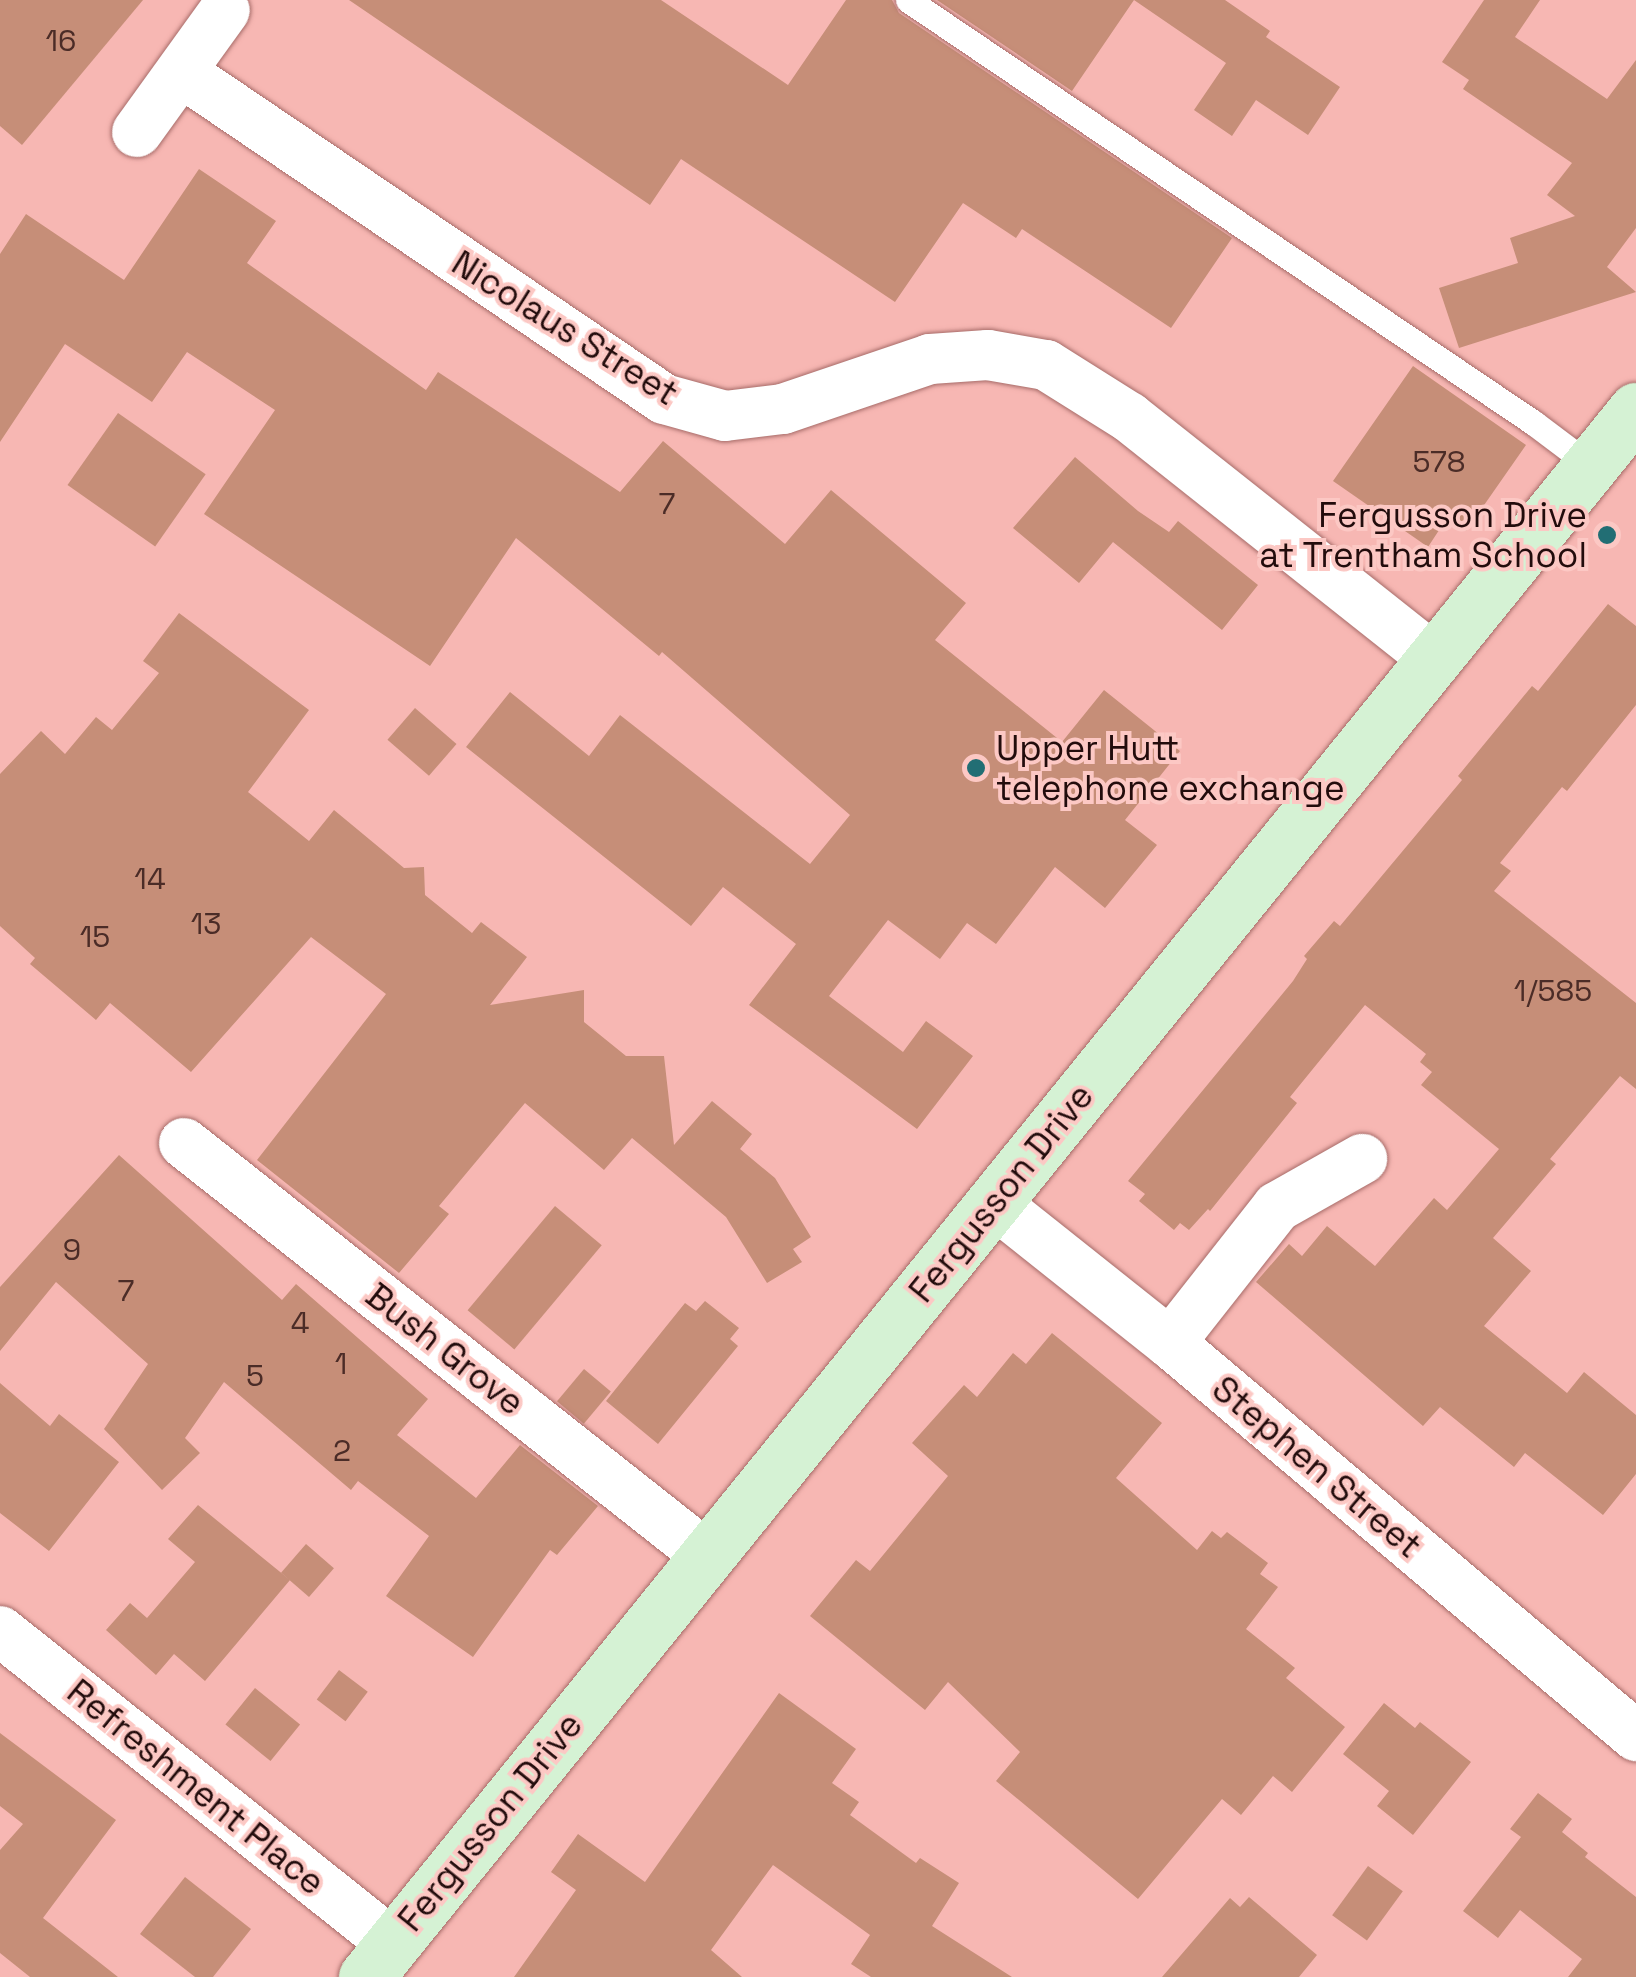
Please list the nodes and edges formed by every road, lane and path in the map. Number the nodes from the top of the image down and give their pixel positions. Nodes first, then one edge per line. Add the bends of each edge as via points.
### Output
1 (908, 0) edge
2 (226, 10) dead end
3 (181, 72) junction
4 (137, 132) dead end
5 (1636, 410) edge
6 (1591, 466) junction
7 (1434, 659) junction
8 (184, 1143) dead end
9 (1362, 1159) dead end
10 (994, 1204) junction
11 (1170, 1343) junction
12 (706, 1555) junction
13 (0, 1631) edge
14 (1636, 1736) edge
15 (379, 1960) edge

1 - 6 lane
2 - 3 street
3 - 4 street
3 - 7 street, Nicolaus Street via 664,399 725,416 782,409 930,359 988,355 1046,365 1129,417
5 - 6 main road, Fergusson Drive
6 - 7 main road, Fergusson Drive
7 - 10 main road, Fergusson Drive
8 - 12 street, Bush Grove
9 - 11 street via 1277,1207
10 - 11 street, Stephen Street
10 - 12 main road, Fergusson Drive
11 - 14 street, Stephen Street
12 - 15 main road, Fergusson Drive
13 - 15 street, Refreshment Place

